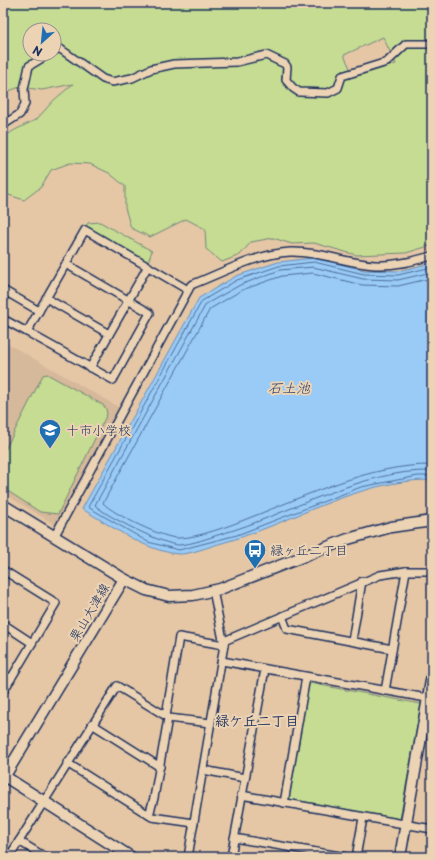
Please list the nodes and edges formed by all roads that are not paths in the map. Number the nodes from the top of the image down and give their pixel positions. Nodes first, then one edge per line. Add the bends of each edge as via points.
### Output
1 (432, 44) edge
2 (62, 49) edge
3 (35, 62) edge
4 (3, 124) edge
5 (432, 256) edge
6 (66, 264) junction
7 (148, 266) junction
8 (3, 290) edge
9 (188, 290) junction
10 (46, 298) junction
11 (128, 300) junction
12 (39, 311) junction
13 (3, 319) edge
14 (27, 332) junction
15 (109, 334) junction
16 (90, 368) junction
17 (3, 505) edge
18 (432, 521) edge
19 (54, 537) junction
20 (3, 570) edge
21 (406, 571) junction
22 (432, 571) edge
23 (124, 579) junction
24 (362, 581) junction
25 (213, 590) junction
26 (282, 616) junction
27 (3, 624) edge
28 (352, 641) junction
29 (32, 643) junction
30 (224, 643) junction
31 (392, 649) junction
32 (222, 661) junction
33 (265, 669) junction
34 (3, 674) edge
35 (432, 676) edge
36 (306, 677) junction
37 (11, 679) junction
38 (385, 691) junction
39 (3, 692) edge
40 (430, 699) edge
41 (167, 717) junction
42 (211, 723) junction
43 (92, 724) junction
44 (68, 763) junction
45 (160, 767) junction
46 (203, 770) junction
47 (4, 777) edge
48 (245, 778) junction
49 (241, 795) junction
50 (44, 802) junction
51 (284, 803) junction
52 (149, 815) junction
53 (363, 818) junction
54 (194, 823) junction
55 (405, 825) junction
56 (432, 829) edge
57 (234, 838) junction
58 (19, 841) junction
59 (9, 857) edge
60 (46, 857) edge
61 (131, 857) edge
62 (188, 857) edge
63 (231, 857) edge
64 (346, 857) edge
65 (356, 857) edge
66 (400, 857) edge

1 - 2 street via 406,44 387,62 342,76 338,88 328,93 299,92 292,88 286,80 285,64 266,55 237,62 174,64 112,82 103,79
3 - 4 street via 29,66 24,89 26,104 20,114
5 - 9 street via 398,264 374,265 313,254 276,254 191,284
6 - 7 street via 85,230
6 - 10 street
6 - 11 street
7 - 9 street
7 - 11 street
8 - 12 street
9 - 19 street
10 - 12 street
10 - 15 street
11 - 15 street
11 - 16 street via 150,313 113,380
12 - 14 street
13 - 14 street
14 - 16 street
15 - 16 street
17 - 19 street, 栗山大津線
18 - 25 street via 391,527 348,539
19 - 23 street, 栗山大津線
20 - 29 street via 56,603
21 - 22 street
21 - 24 street
21 - 31 street
23 - 25 street via 146,590 169,596 193,595
23 - 47 street, 栗山大津線
24 - 26 street
24 - 28 street
25 - 30 street
26 - 28 street via 287,629
26 - 30 street
27 - 29 street
28 - 31 street
29 - 37 street
30 - 32 street
30 - 41 street via 180,636
31 - 38 street
32 - 33 street
32 - 42 street
33 - 36 street
33 - 48 street
34 - 37 street
35 - 40 street
36 - 38 street
36 - 51 street
37 - 39 street
38 - 40 street
40 - 55 street
41 - 42 street
41 - 43 street via 117,686
41 - 45 street
42 - 46 street
43 - 44 street
43 - 45 street
44 - 50 street
44 - 52 street
45 - 52 street
46 - 48 street
46 - 54 street
47 - 50 street
48 - 49 street
49 - 51 street
49 - 57 street
50 - 58 street
50 - 61 street
51 - 53 street
52 - 54 street
53 - 55 street
53 - 65 street
54 - 62 street
55 - 56 street
55 - 66 street
57 - 63 street
57 - 64 street
58 - 59 street
58 - 60 street

